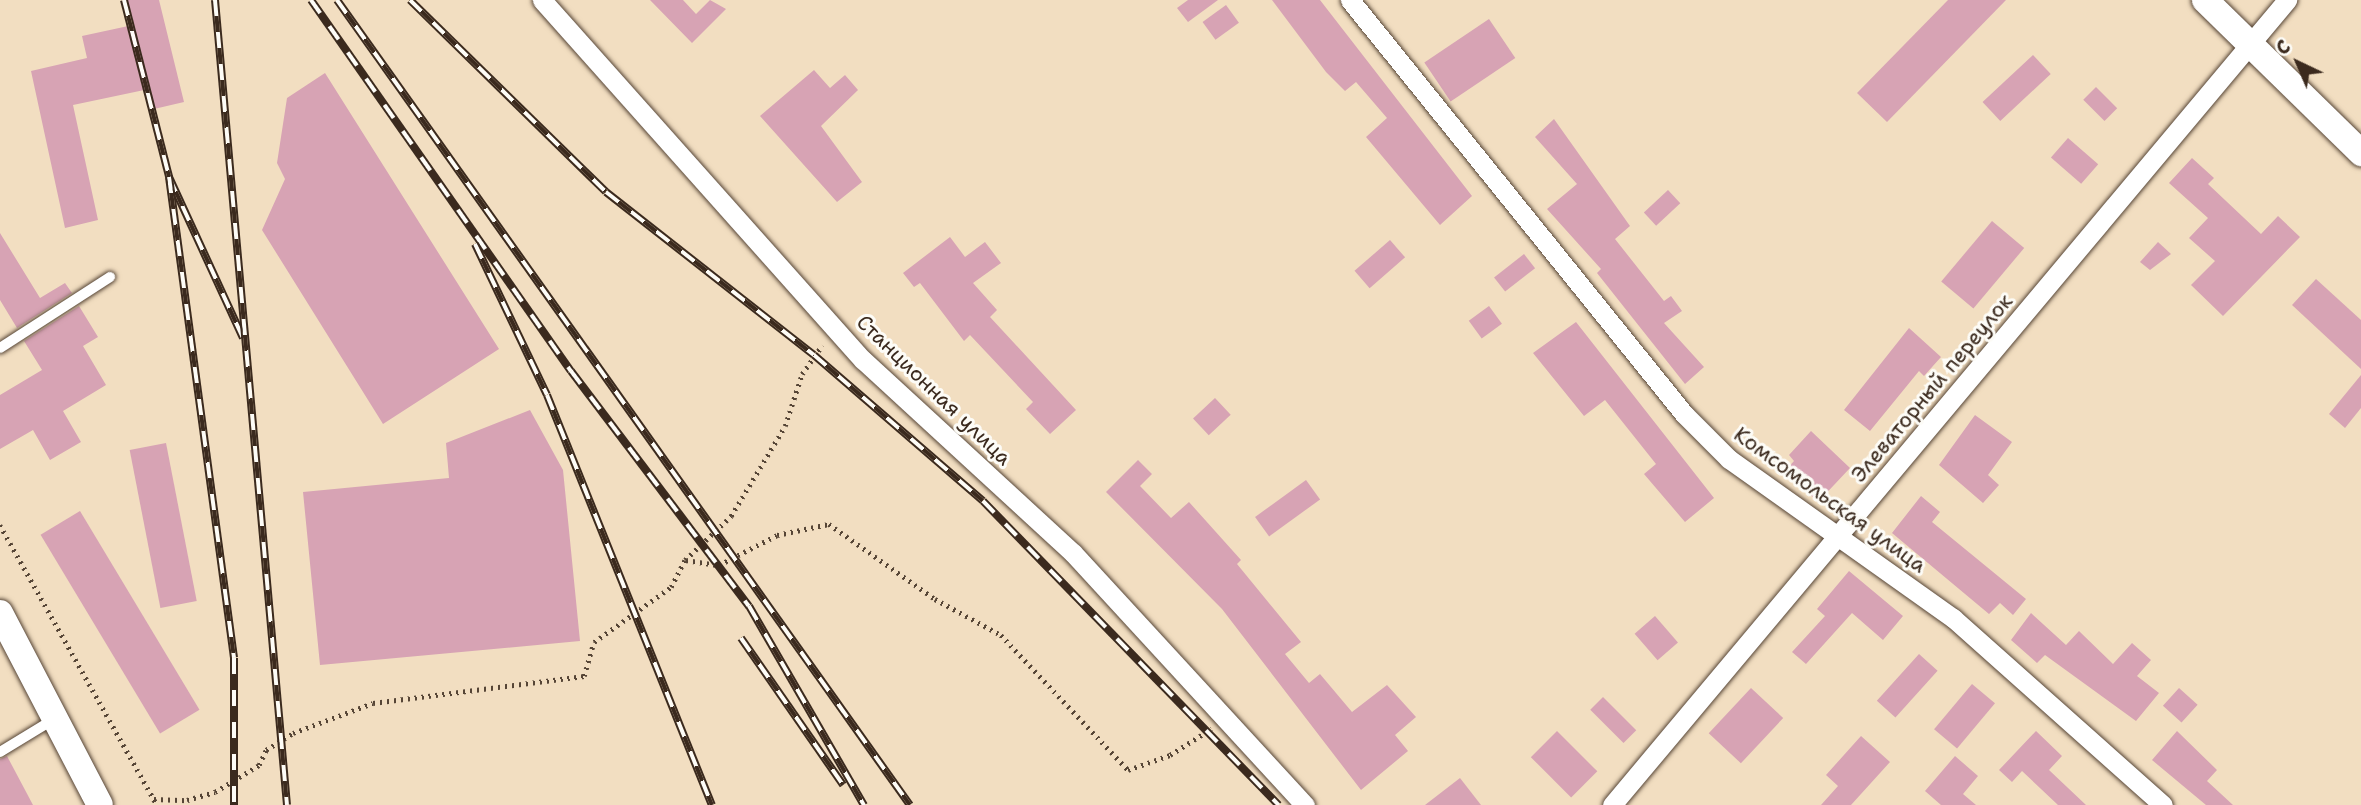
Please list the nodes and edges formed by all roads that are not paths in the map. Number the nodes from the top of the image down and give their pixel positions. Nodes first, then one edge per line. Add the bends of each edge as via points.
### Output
1 (542, 0) edge
2 (1350, 0) edge
3 (2205, 0) edge
4 (2287, 0) edge
5 (2249, 42) junction
6 (2361, 153) edge
7 (110, 277) dead end
8 (0, 348) edge
9 (1840, 536) junction
10 (0, 613) edge
11 (55, 718) junction
12 (0, 752) edge
13 (100, 805) edge
14 (1305, 805) edge
15 (1612, 805) edge
16 (2163, 805) edge

1 - 14 street, Станционная улица via 836,328 1073,553
2 - 9 street, Комсомольская улица via 1684,414 1729,459
3 - 5 street
4 - 5 street, Элеваторный переулок
5 - 6 street
5 - 9 street, Элеваторный переулок
7 - 8 lane
9 - 15 street, Элеваторный переулок
9 - 16 street, Комсомольская улица via 1953,618
10 - 11 street
11 - 12 lane
11 - 13 street

